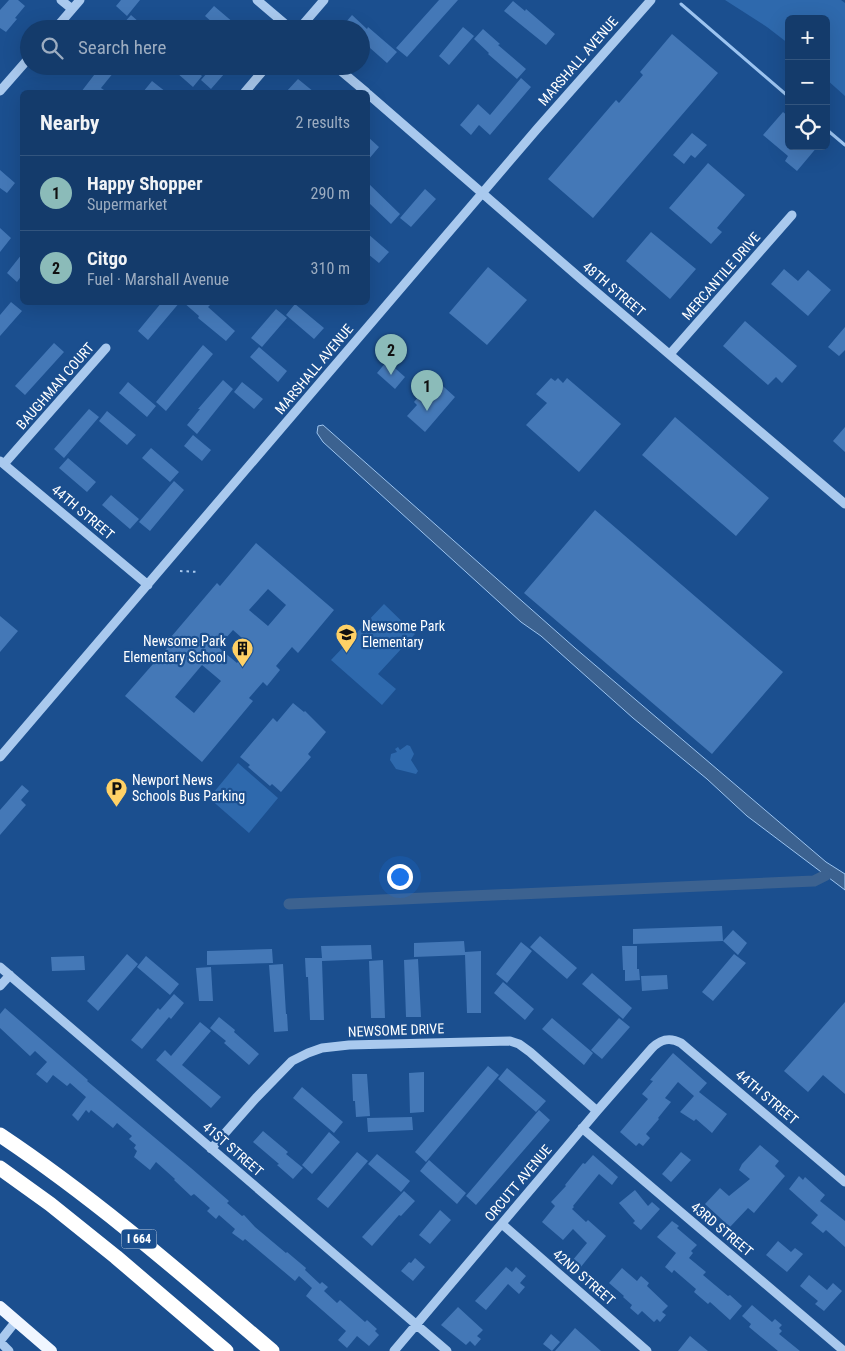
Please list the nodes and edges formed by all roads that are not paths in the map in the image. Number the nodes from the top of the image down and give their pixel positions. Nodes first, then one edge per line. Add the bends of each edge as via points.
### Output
1 (61, 0) edge
2 (80, 0) edge
3 (257, 0) edge
4 (324, 0) edge
5 (651, 0) edge
6 (72, 9) junction
7 (63, 20) edge
8 (280, 20) edge
9 (307, 20) edge
10 (20, 68) edge
11 (260, 75) edge
12 (345, 75) edge
13 (247, 90) edge
14 (363, 90) edge
15 (0, 91) edge
16 (370, 96) edge
17 (483, 194) junction
18 (792, 215) dead end
19 (106, 348) dead end
20 (670, 354) junction
21 (2, 462) edge
22 (845, 504) edge
23 (148, 585) junction
24 (0, 757) edge
25 (0, 967) edge
26 (10, 976) junction
27 (0, 986) edge
28 (669, 1039) joint
29 (597, 1111) junction
30 (582, 1128) junction
31 (0, 1135) edge
32 (211, 1148) junction
33 (0, 1168) edge
34 (845, 1182) edge
35 (502, 1224) junction
36 (0, 1307) edge
37 (16, 1321) junction
38 (416, 1324) junction
39 (48, 1350) edge
40 (271, 1350) edge
41 (9, 1351) edge
42 (226, 1351) edge
43 (394, 1351) edge
44 (447, 1351) edge
45 (648, 1351) edge
46 (844, 1351) edge

1 - 6 street
2 - 6 street
3 - 8 street
4 - 9 street
5 - 17 street, MARSHALL AVENUE
6 - 7 street
10 - 15 street
11 - 13 street
12 - 14 street, 48TH STREET
16 - 17 street, 48TH STREET
17 - 20 street, 48TH STREET
17 - 23 street, MARSHALL AVENUE
18 - 20 street, MERCANTILE DRIVE
19 - 21 street, BAUGHMAN COURT
20 - 22 street, 48TH STREET
21 - 23 street, 44TH STREET
23 - 24 street, MARSHALL AVENUE
25 - 26 street, 41ST STREET
26 - 27 street
26 - 32 street, 41ST STREET
28 - 29 street, ORCUTT AVENUE via 657,1043
28 - 34 street, 44TH STREET via 681,1043
29 - 30 street, ORCUTT AVENUE
29 - 32 street, NEWSOME DRIVE via 518,1044 349,1045 322,1048 292,1061
30 - 35 street, ORCUTT AVENUE
30 - 46 street, 43RD STREET
31 - 40 highway, I 664 via 100,1207
32 - 38 street, 41ST STREET
33 - 42 highway, I 664 via 109,1251
35 - 38 street, ORCUTT AVENUE
35 - 45 street, 42ND STREET
36 - 37 main road
37 - 39 main road
37 - 41 street via 1,1340
38 - 43 street, ORCUTT AVENUE
38 - 44 street, 41ST STREET

